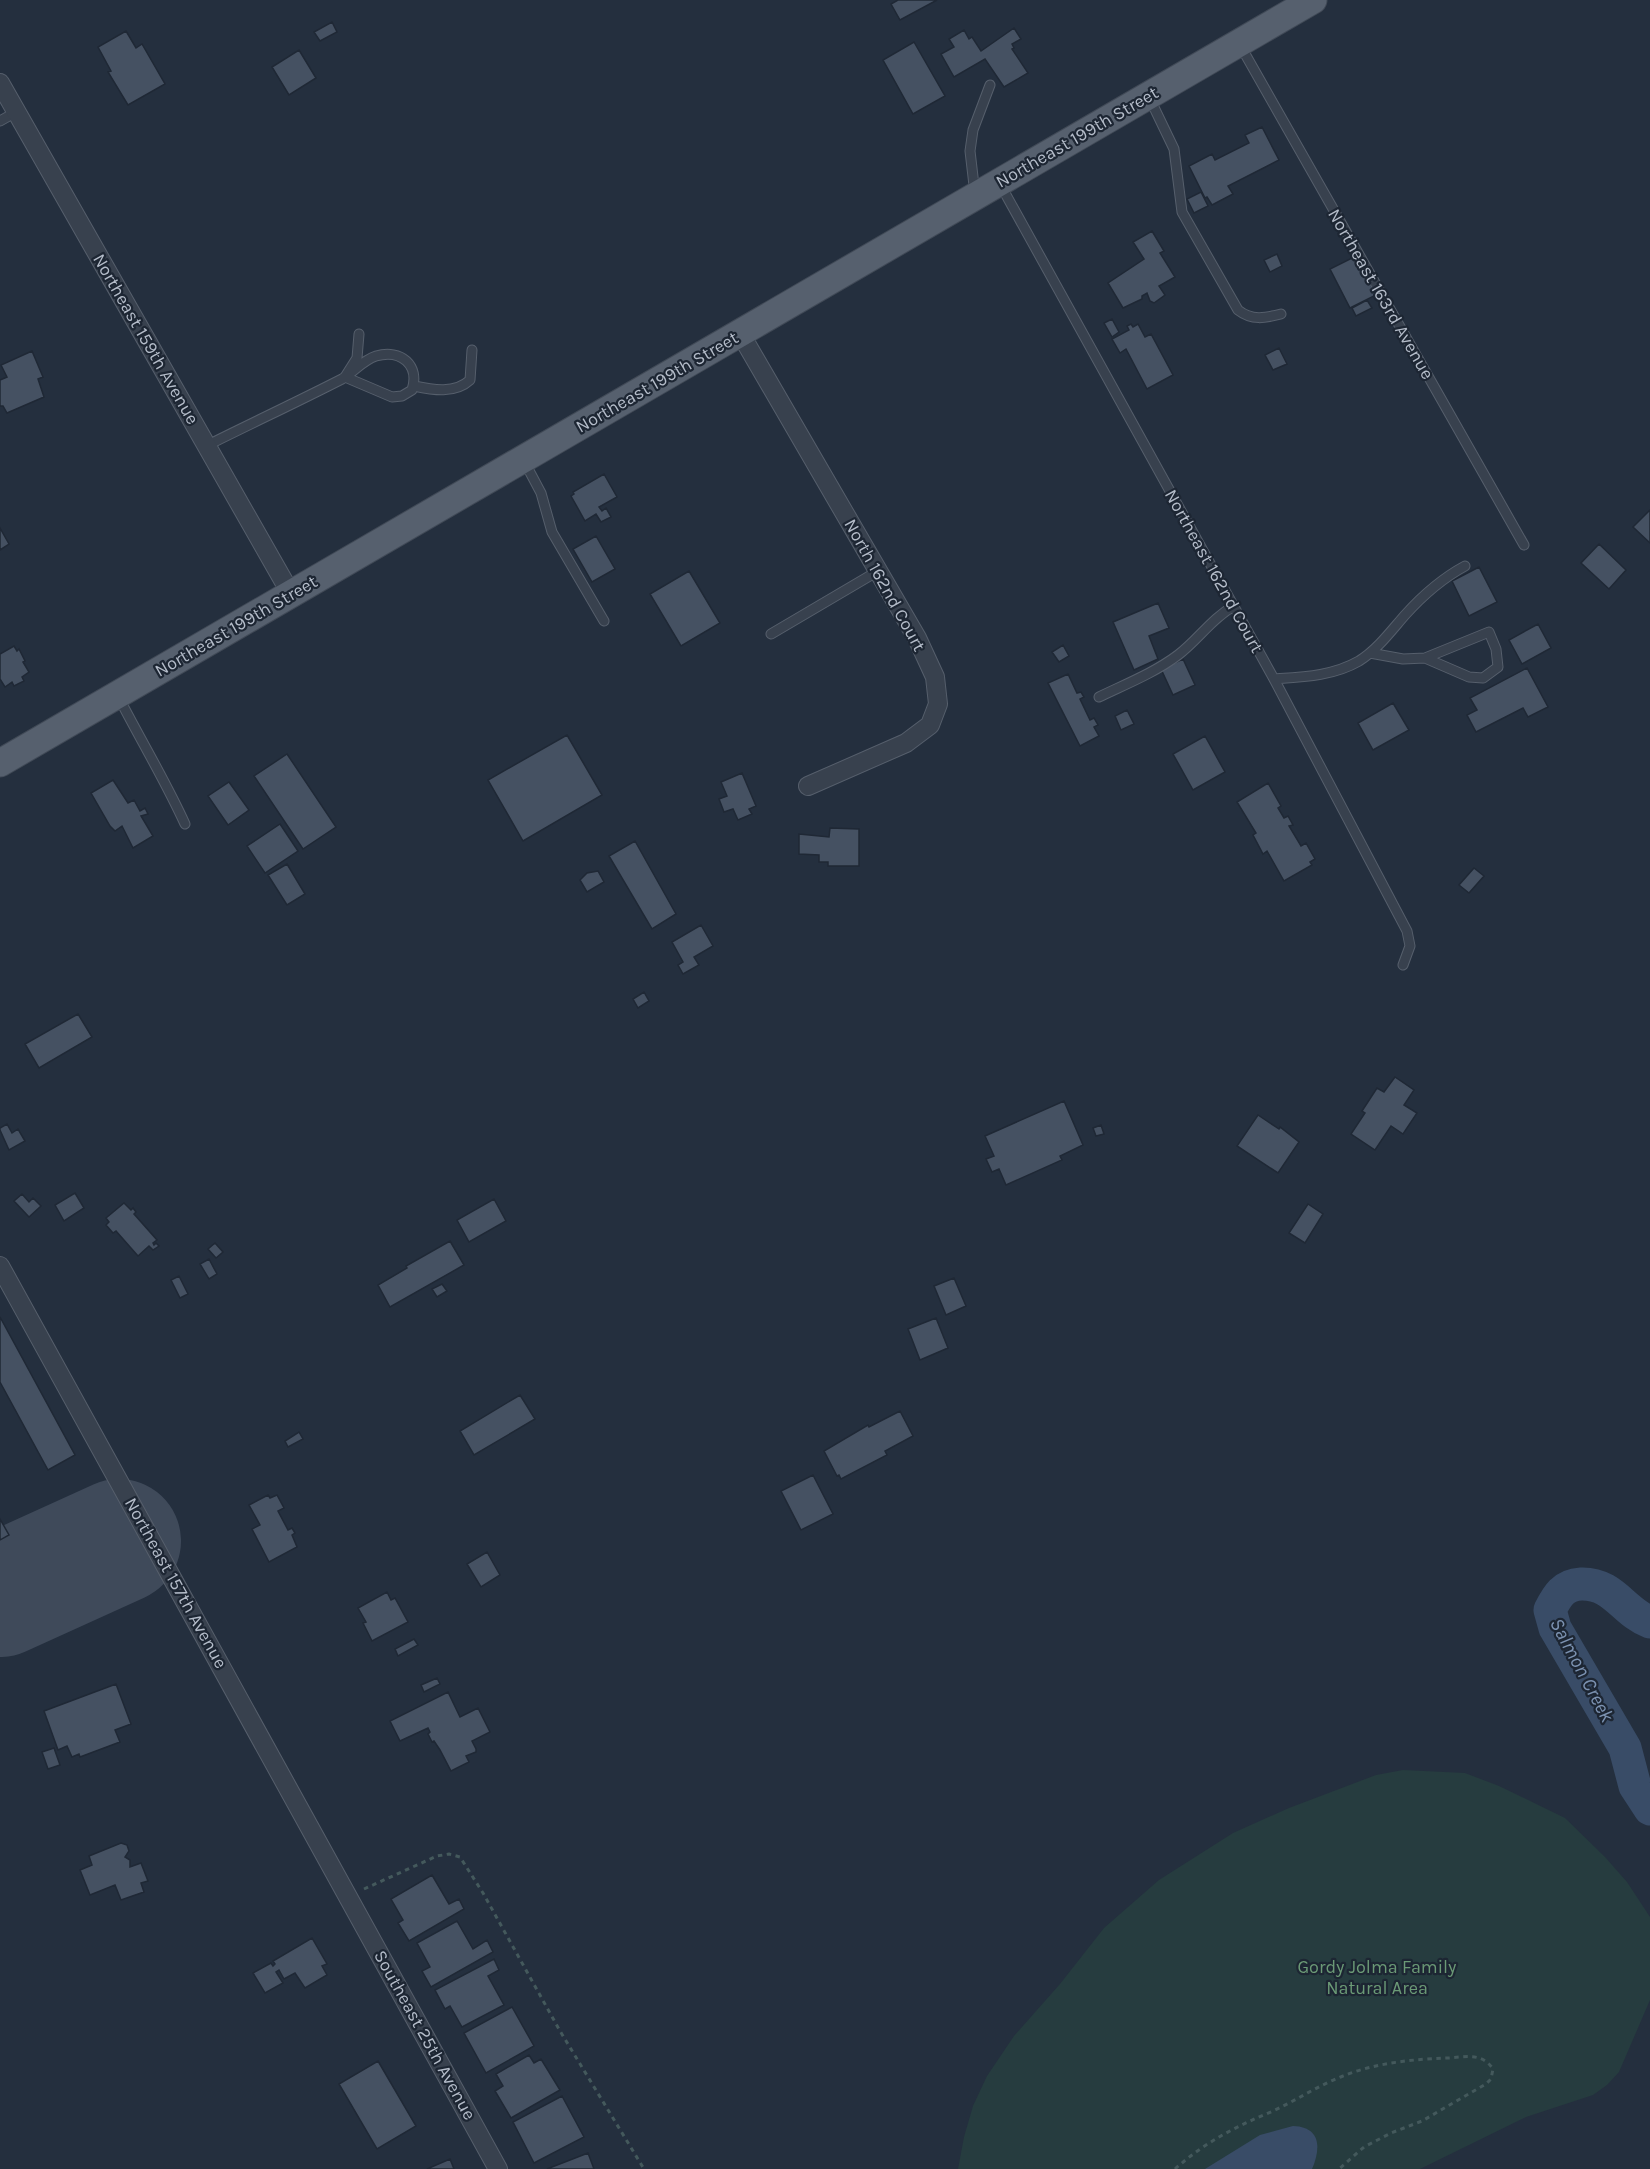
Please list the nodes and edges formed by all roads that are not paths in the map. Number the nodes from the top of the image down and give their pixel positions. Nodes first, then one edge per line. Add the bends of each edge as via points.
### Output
1 (1313, 0) edge
2 (1239, 43) junction
3 (0, 83) edge
4 (990, 85) dead end
5 (1148, 95) junction
6 (16, 112) junction
7 (0, 121) edge
8 (999, 182) junction
9 (975, 196) junction
10 (1281, 314) dead end
11 (740, 333) junction
12 (359, 334) dead end
13 (472, 350) dead end
14 (345, 377) junction
15 (414, 386) junction
16 (207, 446) junction
17 (523, 459) junction
18 (1524, 544) dead end
19 (1465, 566) dead end
20 (878, 571) junction
21 (291, 594) junction
22 (1234, 606) junction
23 (604, 621) dead end
24 (771, 634) dead end
25 (1370, 652) junction
26 (1425, 658) junction
27 (1274, 679) junction
28 (117, 695) junction
29 (1099, 697) dead end
30 (0, 763) edge
31 (808, 786) dead end
32 (185, 824) dead end
33 (1403, 965) dead end
34 (0, 1266) edge
35 (351, 1901) joint
36 (498, 2169) edge

1 - 2 main road, Northeast 199th Street
2 - 5 main road, Northeast 199th Street
2 - 18 lane, Northeast 163rd Avenue
3 - 6 street, Northeast 159th Avenue
4 - 9 lane via 971,140
5 - 8 main road, Northeast 199th Street
5 - 10 lane via 1174,149 1182,212 1238,310 1262,319
6 - 7 lane
6 - 16 street, Northeast 159th Avenue
8 - 9 main road, Northeast 199th Street
8 - 22 lane, Northeast 162nd Court
9 - 11 main road, Northeast 199th Street
11 - 17 main road, Northeast 199th Street
11 - 20 street, North 162nd Court
12 - 14 lane via 357,358
13 - 15 lane via 470,380 463,387 436,390
14 - 15 lane via 392,397 402,396
14 - 15 lane via 375,357 387,354 399,356 414,370
14 - 16 lane
16 - 21 street, Northeast 159th Avenue
17 - 21 main road, Northeast 199th Street
17 - 23 lane via 541,494 552,532
19 - 25 lane via 1428,591
20 - 24 lane
20 - 31 street, North 162nd Court via 935,677 938,704 930,725 906,743
21 - 28 main road, Northeast 199th Street
22 - 27 lane, Northeast 162nd Court
22 - 29 lane via 1164,665
25 - 26 lane via 1403,659
25 - 27 lane via 1359,661 1318,676
26 - 26 lane via 1469,677 1483,678 1498,667 1489,632
27 - 33 lane, Northeast 162nd Court via 1407,931 1410,946
28 - 30 main road, Northeast 199th Street
28 - 32 lane
34 - 35 street, Northeast 157th Avenue
35 - 36 street, Southeast 25th Avenue

